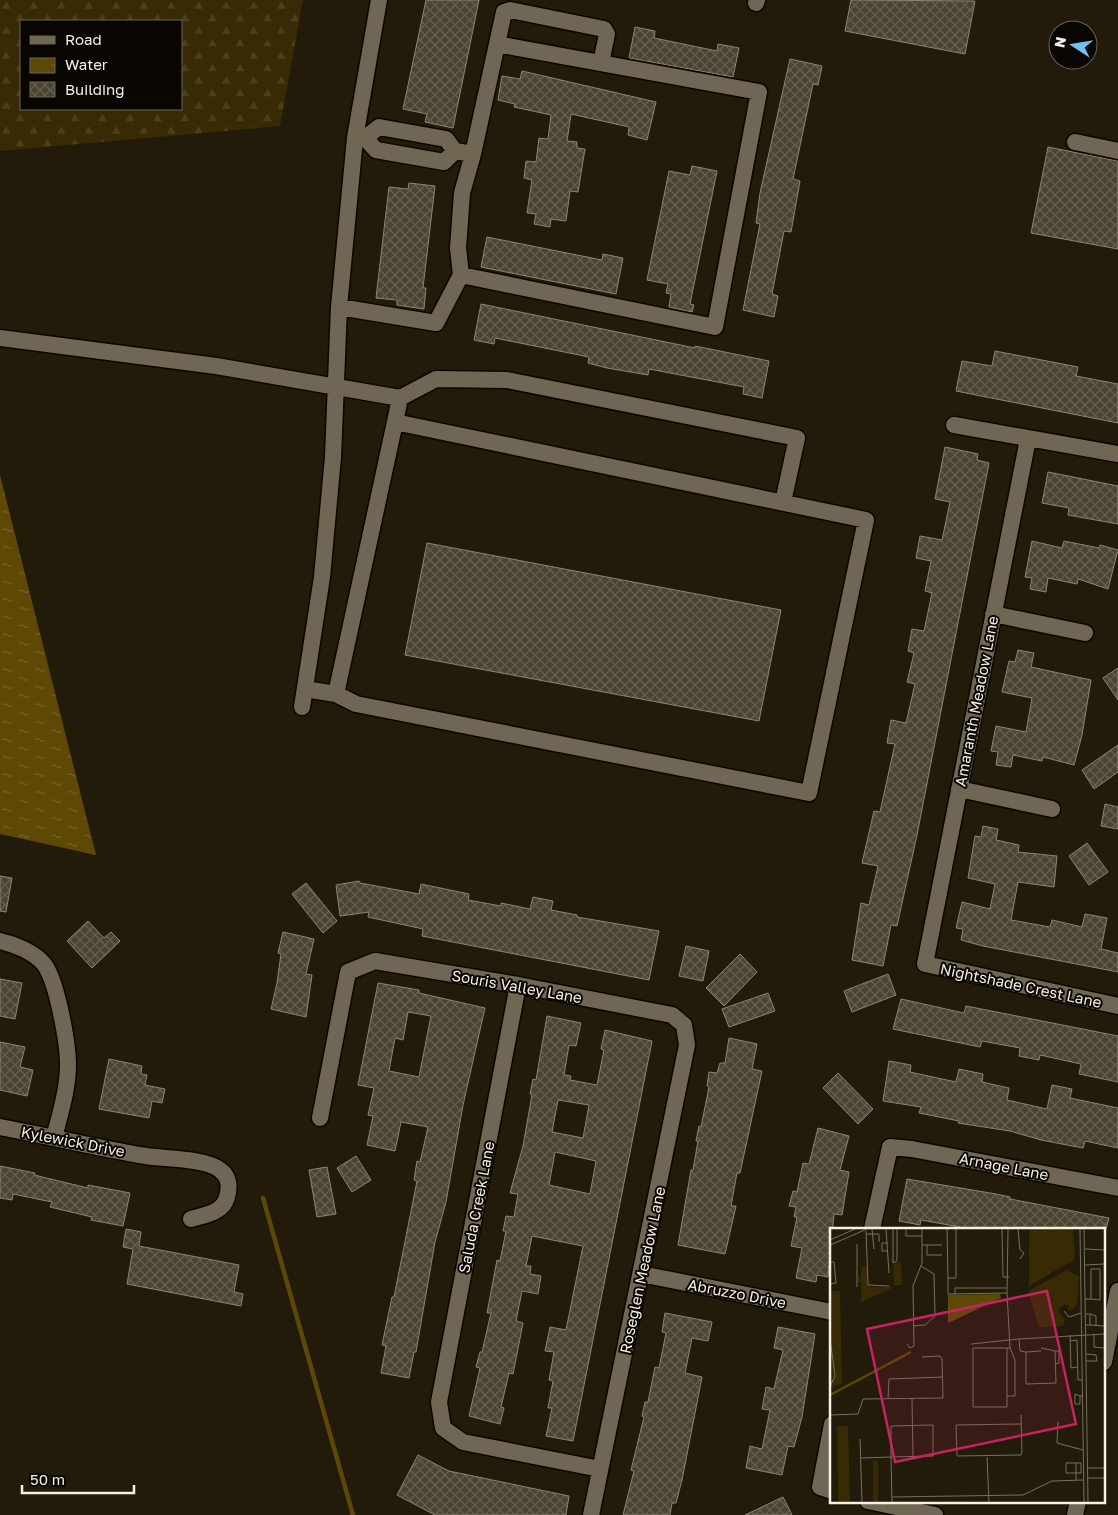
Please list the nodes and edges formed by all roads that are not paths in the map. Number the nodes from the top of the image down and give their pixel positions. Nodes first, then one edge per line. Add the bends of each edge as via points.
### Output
1 (380, 0) edge
2 (497, 44) junction
3 (601, 63) junction
4 (360, 138) junction
5 (1075, 142) dead end
6 (455, 151) junction
7 (1118, 151) edge
8 (473, 154) junction
9 (461, 275) junction
10 (339, 307) junction
11 (0, 338) edge
12 (336, 387) junction
13 (400, 398) junction
14 (395, 422) junction
15 (954, 425) dead end
16 (1028, 439) junction
17 (1118, 454) edge
18 (783, 502) junction
19 (993, 614) junction
20 (1085, 633) dead end
21 (305, 690) junction
22 (336, 694) junction
23 (302, 707) dead end
24 (959, 789) junction
25 (1052, 809) dead end
26 (0, 941) edge
27 (925, 964) joint
28 (518, 985) junction
29 (1118, 1006) edge
30 (684, 1025) joint
31 (320, 1118) dead end
32 (0, 1127) edge
33 (54, 1138) junction
34 (1118, 1188) edge
35 (191, 1219) dead end
36 (872, 1228) edge
37 (642, 1274) junction
38 (1118, 1291) edge
39 (830, 1312) edge
40 (1106, 1352) edge
41 (830, 1446) edge
42 (600, 1469) junction
43 (826, 1489) edge
44 (873, 1502) edge
45 (1078, 1502) edge
46 (591, 1515) edge
47 (935, 1515) edge
48 (1075, 1515) edge

1 - 4 street
2 - 3 street
2 - 3 street via 504,12 510,10 604,29 607,34
2 - 8 street
3 - 9 street via 759,92 715,327
4 - 6 street via 376,150 444,162
4 - 6 street via 379,127 446,139
4 - 10 street
5 - 7 street
6 - 8 street
8 - 9 street via 462,193 458,248
9 - 10 street via 436,323
10 - 12 street
11 - 12 street via 216,366
12 - 13 street
12 - 21 street via 322,576
13 - 14 street
13 - 18 street via 436,379 507,380 797,438
14 - 18 street
14 - 22 street
15 - 16 street
16 - 17 street
16 - 19 street, Amaranth Meadow Lane
18 - 22 street via 866,520 809,793 356,704
19 - 20 street
19 - 24 street, Amaranth Meadow Lane
21 - 22 street
21 - 23 street
24 - 25 street
24 - 27 street, Amaranth Meadow Lane
26 - 33 street via 13,943 43,964 51,980 68,1067
27 - 29 street, Nightshade Crest Lane
28 - 30 street, Souris Valley Lane via 672,1015
28 - 31 street, Souris Valley Lane via 375,961 348,972
28 - 42 street, Saluda Creek Lane via 439,1402 443,1428 463,1442
30 - 37 street, Roseglen Meadow Lane via 687,1045
32 - 33 street, Kylewick Drive
33 - 35 street, Kylewick Drive via 208,1164 220,1169 228,1178 225,1205 212,1214
34 - 36 street, Arnage Lane via 890,1147
37 - 39 street, Abruzzo Drive
37 - 42 street, Roseglen Meadow Lane
38 - 40 street
41 - 43 street
42 - 46 street, Roseglen Meadow Lane
44 - 47 street
45 - 48 street

